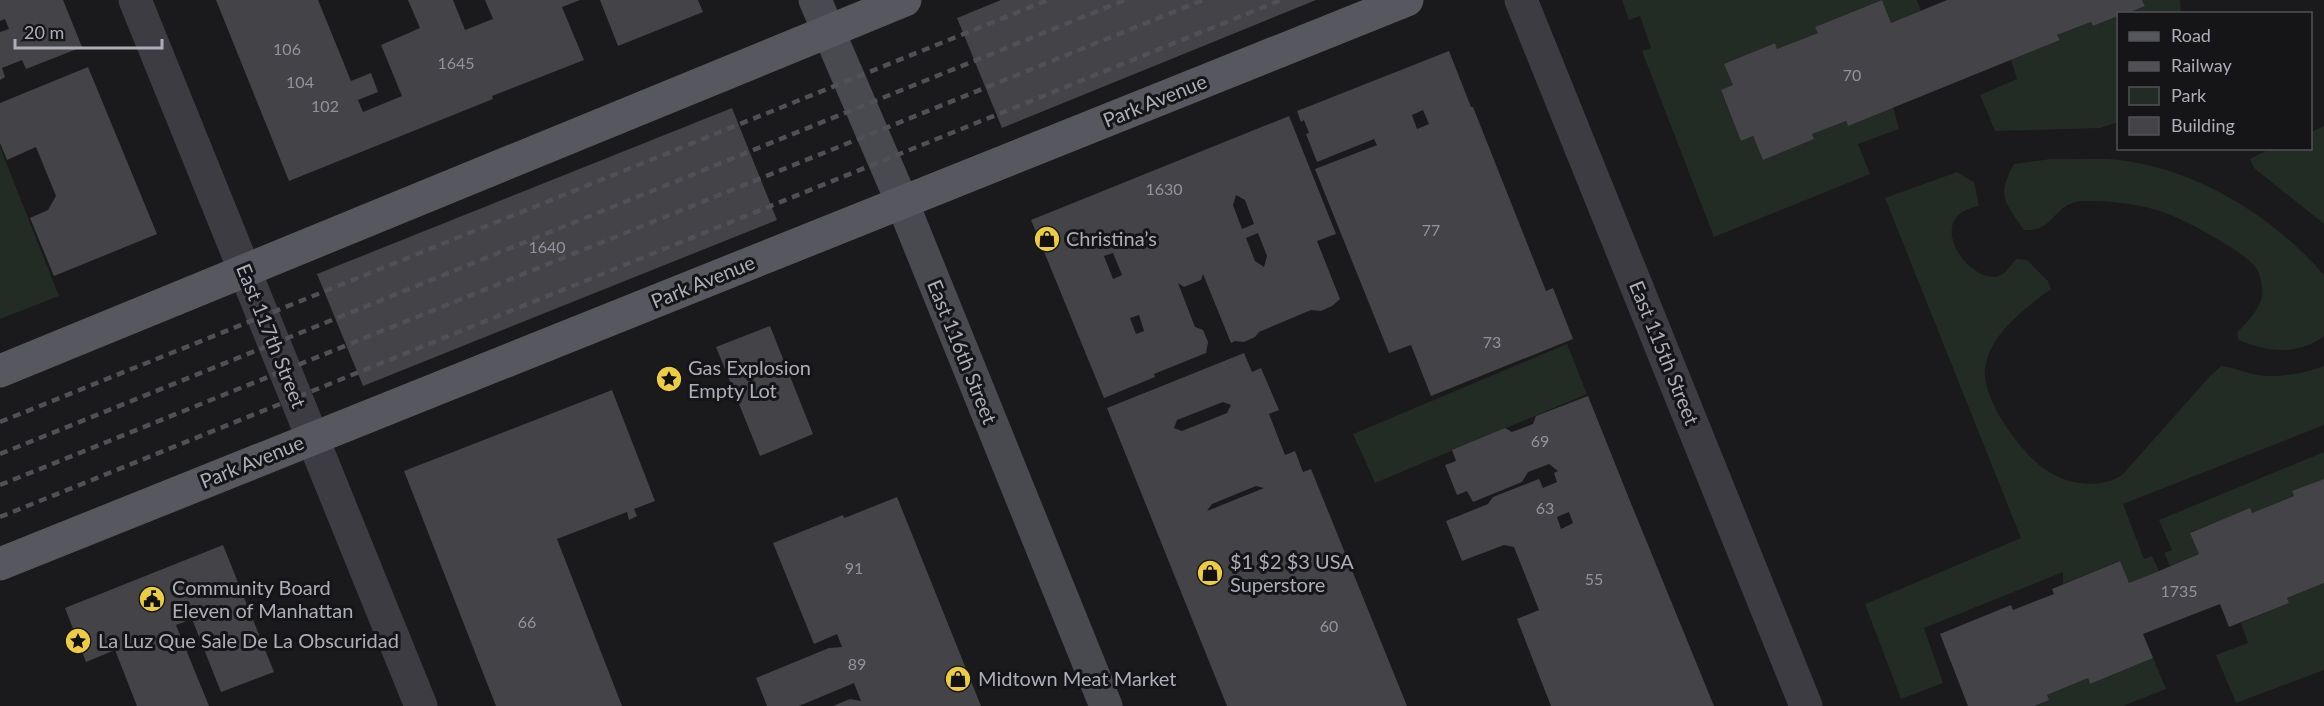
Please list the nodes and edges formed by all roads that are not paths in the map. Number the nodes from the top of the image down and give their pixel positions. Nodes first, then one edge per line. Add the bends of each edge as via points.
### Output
1 (135, 0) edge
2 (815, 0) edge
3 (905, 0) edge
4 (1407, 0) edge
5 (1521, 0) edge
6 (827, 31) junction
7 (902, 202) junction
8 (245, 272) junction
9 (0, 371) edge
10 (313, 438) junction
11 (0, 564) edge
12 (421, 706) edge
13 (1106, 706) edge
14 (1806, 706) edge

1 - 8 street, East 117th Street
2 - 6 street, East 116th Street
3 - 6 main road
4 - 7 main road, Park Avenue
5 - 14 street, East 115th Street
6 - 7 street, East 116th Street
6 - 8 main road
7 - 10 main road, Park Avenue
7 - 13 street, East 116th Street
8 - 9 main road
8 - 10 street, East 117th Street
10 - 11 main road, Park Avenue
10 - 12 street, East 117th Street

